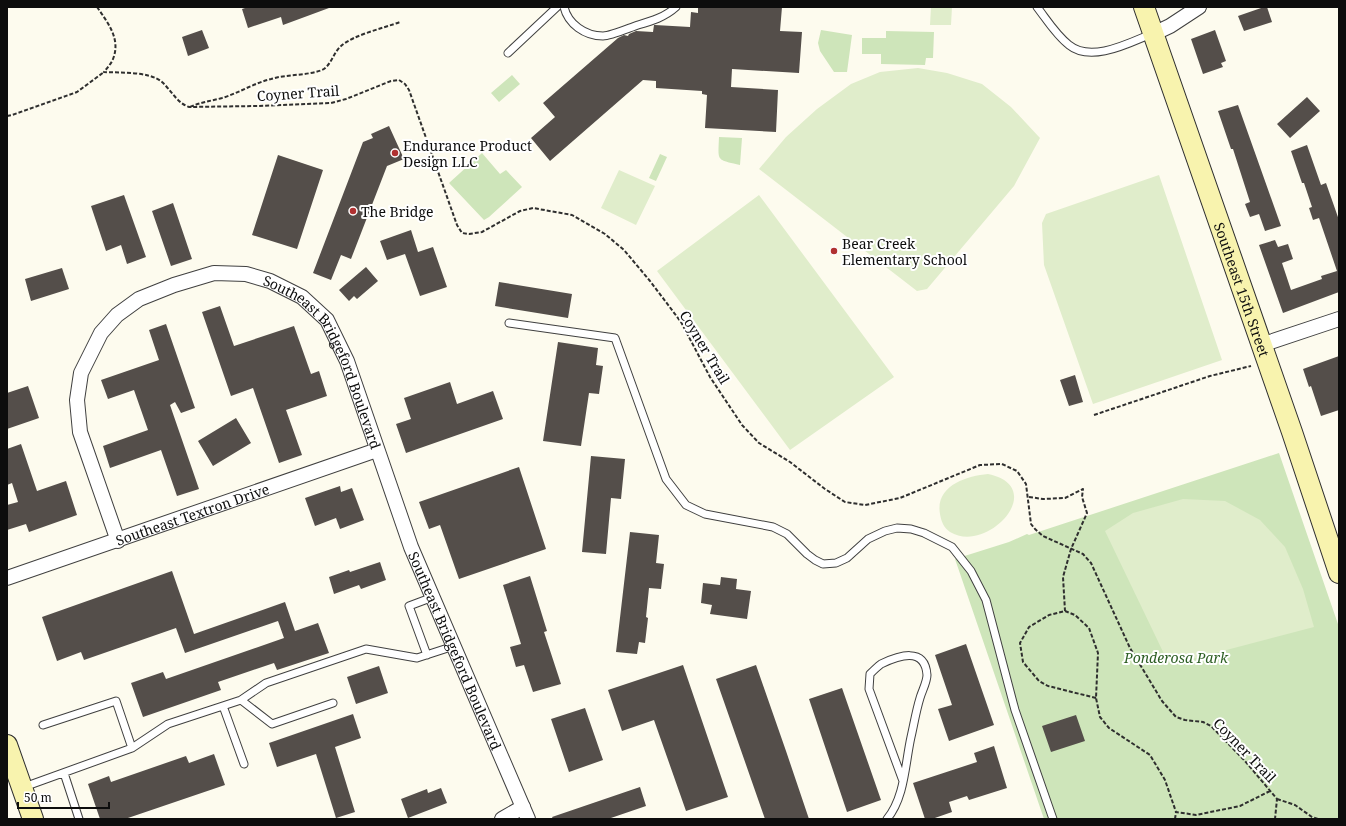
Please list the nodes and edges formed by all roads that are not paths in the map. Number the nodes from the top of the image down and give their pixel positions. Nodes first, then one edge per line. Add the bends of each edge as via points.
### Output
1 (557, 7) edge
2 (564, 7) edge
3 (676, 7) edge
4 (1037, 7) edge
5 (1144, 7) edge
6 (1199, 7) edge
7 (1153, 34) junction
8 (508, 53) dead end
9 (1339, 318) edge
10 (509, 323) dead end
11 (1261, 344) junction
12 (377, 450) junction
13 (118, 541) junction
14 (1339, 573) edge
15 (7, 578) edge
16 (433, 598) junction
17 (454, 646) junction
18 (427, 655) junction
19 (242, 700) junction
20 (333, 703) dead end
21 (223, 706) junction
22 (43, 725) dead end
23 (7, 745) edge
24 (132, 748) junction
25 (244, 764) dead end
26 (64, 772) junction
27 (903, 781) junction
28 (22, 787) junction
29 (526, 813) edge
30 (33, 819) edge
31 (80, 819) edge
32 (502, 819) edge
33 (887, 819) edge
34 (1053, 819) edge

1 - 8 lane
2 - 3 lane via 571,22 580,30 604,36 661,18
4 - 7 lane via 1069,46 1082,52 1101,52
5 - 7 main road, Southeast 15th Street
6 - 7 street
7 - 11 main road, Southeast 15th Street
9 - 11 street
10 - 34 lane via 615,338 666,479 686,505 705,514 773,527 787,534 807,554 823,564 836,563 847,558 868,539 897,528 924,533 952,547 971,571 986,600 1015,710
11 - 14 main road, Southeast 15th Street
12 - 13 street, Southeast Textron Drive
12 - 13 street, Southeast Bridgeford Boulevard via 347,361 327,320 302,297 270,281 246,274 214,274 174,285 139,299 117,315 101,333 81,373 77,400 80,432
12 - 16 street, Southeast Bridgeford Boulevard via 411,546
13 - 15 street, Southeast Textron Drive
16 - 17 street, Southeast Bridgeford Boulevard
16 - 18 lane via 409,606
17 - 18 lane
17 - 29 street, Southeast Bridgeford Boulevard
18 - 19 lane via 418,658 366,649 266,683
19 - 20 lane via 272,724
19 - 21 lane
21 - 24 lane via 168,724
21 - 25 lane
22 - 24 lane via 116,700
23 - 28 main road
24 - 26 lane
26 - 28 lane
26 - 31 lane
27 - 27 lane via 919,700 927,675 923,663 916,656 908,655 881,665 870,674 869,689
27 - 33 lane via 894,810
28 - 30 main road
29 - 32 street

